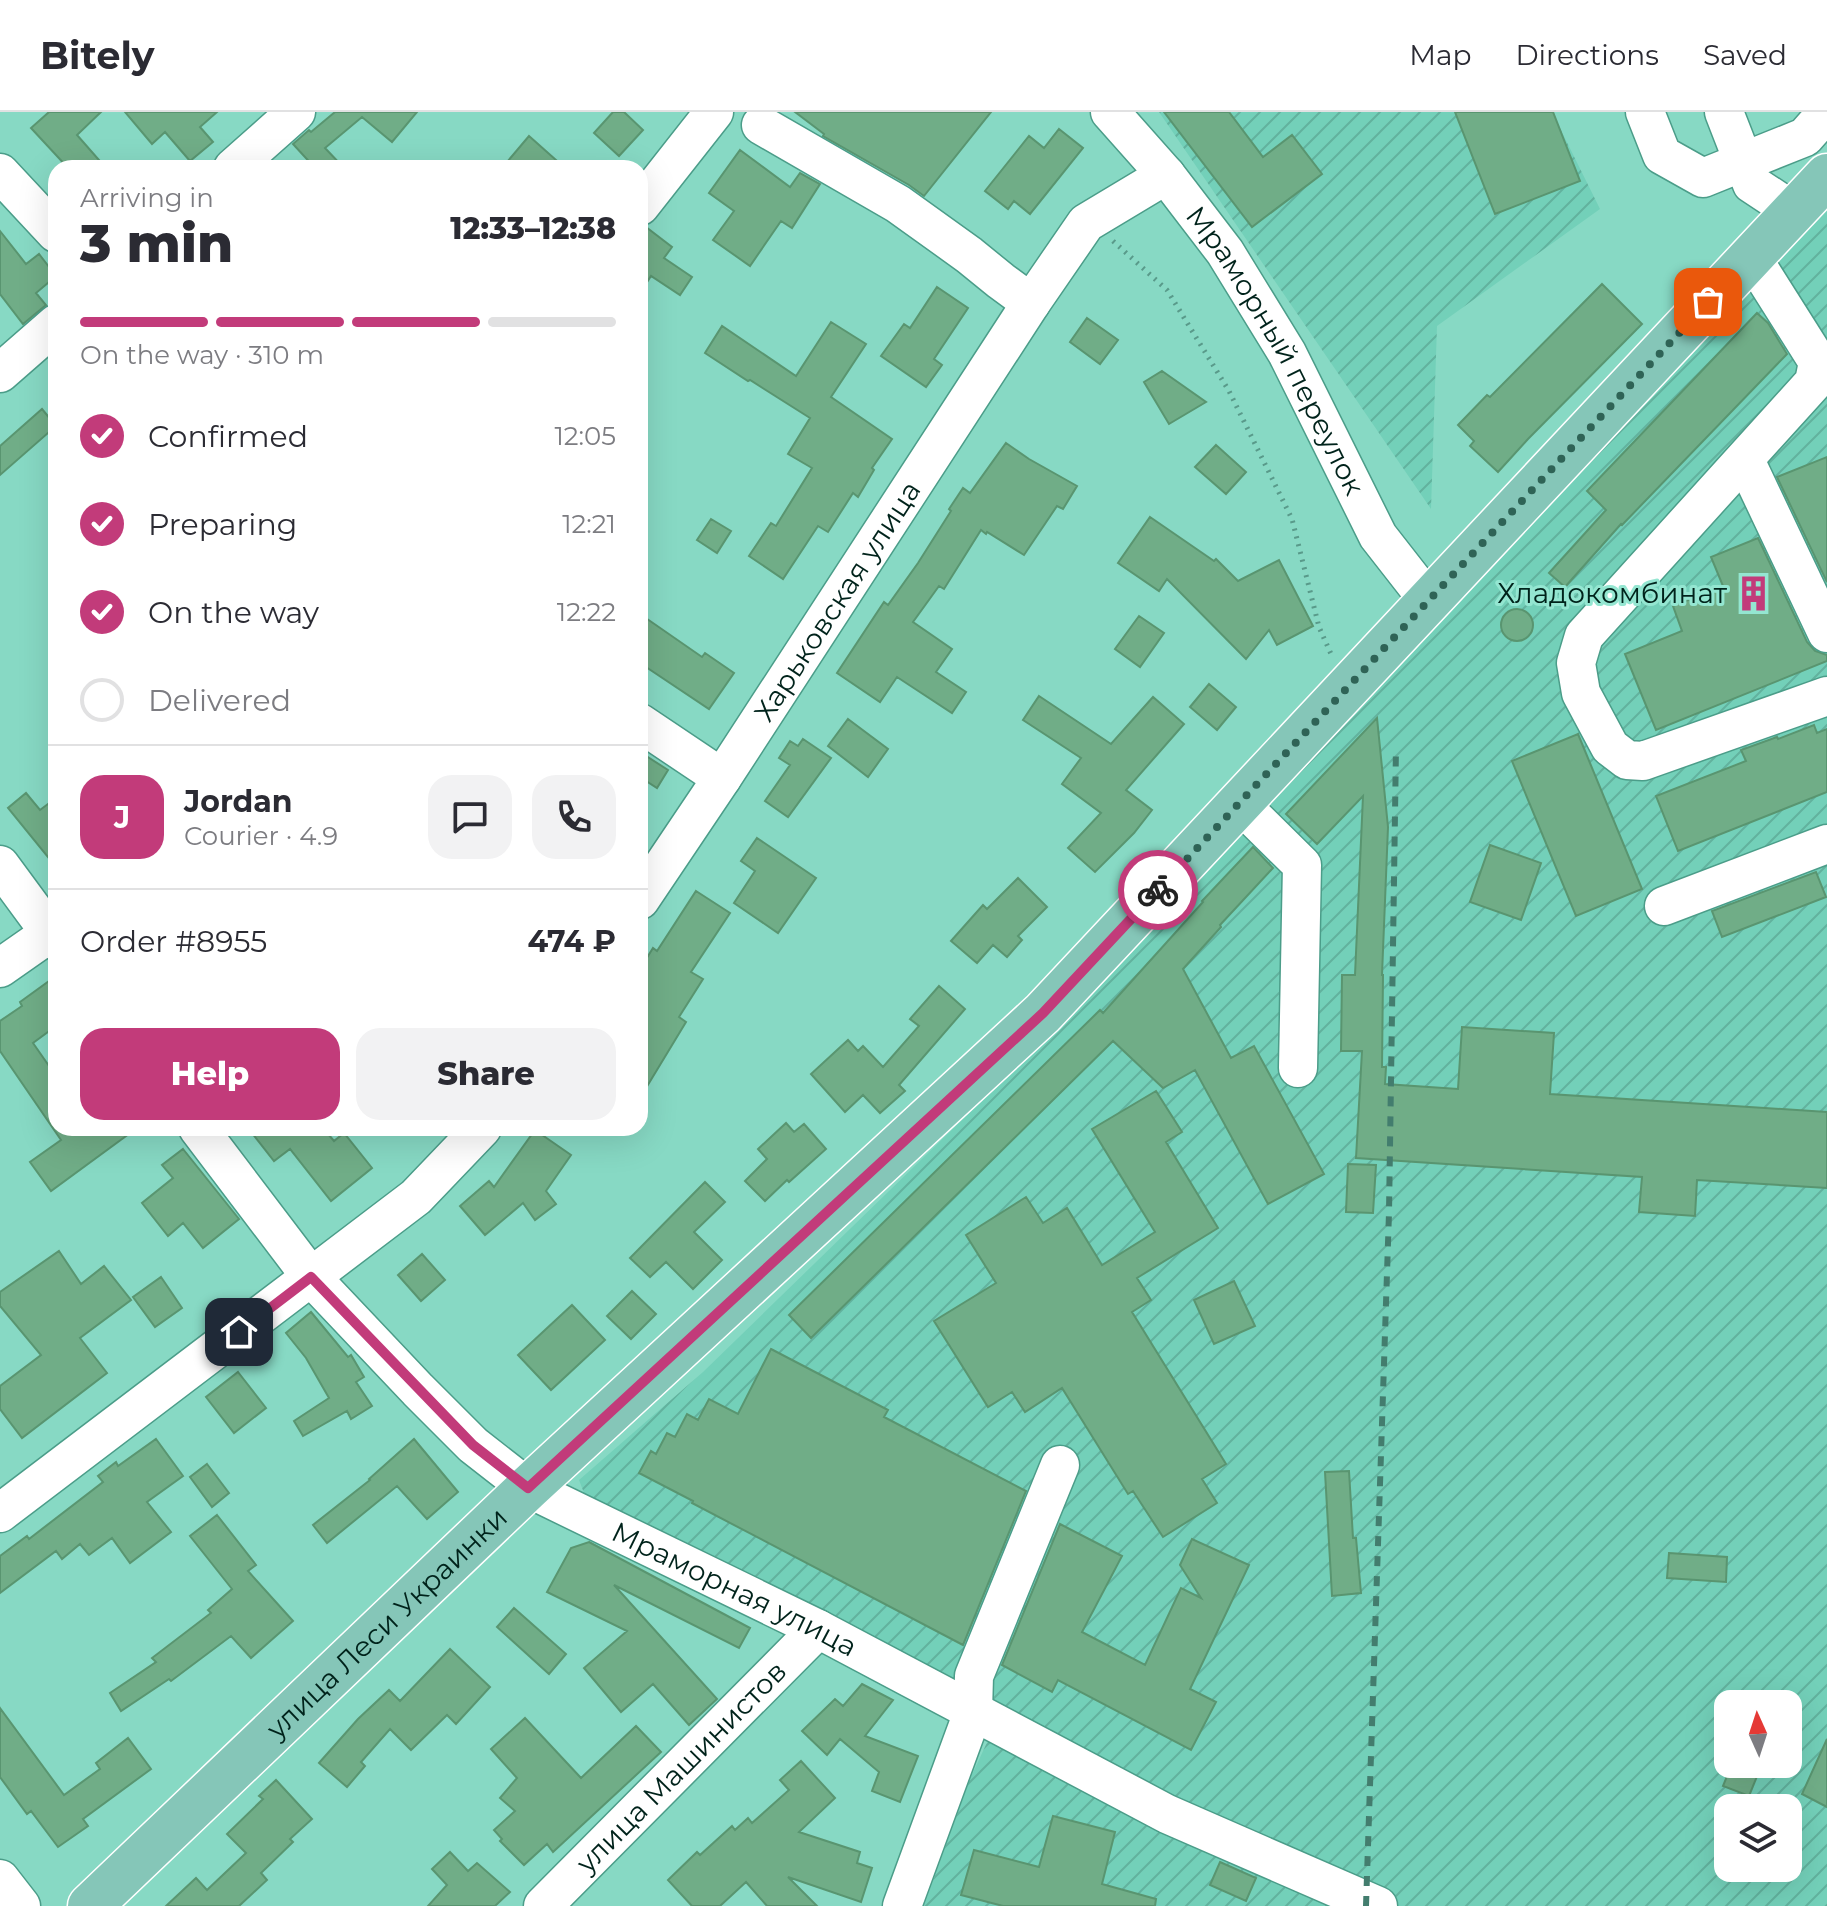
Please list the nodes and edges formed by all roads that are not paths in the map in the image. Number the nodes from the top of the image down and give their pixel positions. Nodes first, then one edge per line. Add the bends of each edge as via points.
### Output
1 (296, 112) edge
2 (714, 112) edge
3 (1110, 112) edge
4 (1645, 112) edge
5 (1724, 112) edge
6 (1809, 121) edge
7 (761, 125) dead end
8 (242, 160) edge
9 (1744, 162) junction
10 (0, 173) edge
11 (1166, 175) junction
12 (1827, 176) edge
13 (648, 196) edge
14 (1793, 211) junction
15 (48, 224) edge
16 (1751, 256) junction
17 (1031, 303) junction
18 (48, 331) edge
19 (1822, 362) edge
20 (0, 373) edge
21 (1745, 460) junction
22 (1428, 600) junction
23 (1827, 633) edge
24 (1827, 696) edge
25 (648, 728) edge
26 (722, 778) junction
27 (1239, 803) junction
28 (1827, 844) edge
29 (0, 865) edge
30 (648, 888) edge
31 (1664, 906) dead end
32 (48, 925) edge
33 (48, 937) edge
34 (0, 968) edge
35 (1298, 1068) dead end
36 (204, 1136) edge
37 (474, 1136) edge
38 (311, 1277) junction
39 (1060, 1465) dead end
40 (528, 1488) junction
41 (0, 1513) edge
42 (818, 1629) junction
43 (973, 1712) junction
44 (0, 1879) edge
45 (21, 1906) edge
46 (90, 1906) edge
47 (543, 1906) edge
48 (902, 1906) edge
49 (1378, 1906) edge

1 - 8 street
2 - 13 street
3 - 11 street, Мраморный переулок
4 - 9 street via 1662,155 1703,178
5 - 9 street
6 - 9 street
7 - 17 street via 898,204
9 - 14 street via 1752,184
10 - 15 street
11 - 17 street, Харьковская улица via 1086,223
11 - 22 street, Мраморный переулок via 1225,252 1287,353 1378,536
12 - 14 main road, улица Леси Украинки
14 - 16 main road, улица Леси Украинки
16 - 19 street
16 - 22 main road, улица Леси Украинки
17 - 26 street, Харьковская улица
18 - 20 street
19 - 21 street via 1814,382
21 - 23 street
21 - 24 street via 1584,636 1576,663 1581,693 1610,747 1627,760 1643,761
22 - 27 main road, улица Леси Украинки
25 - 26 street
26 - 30 street, Харьковская улица
27 - 35 street via 1302,865
27 - 40 main road, улица Леси Украинки via 1043,1013
28 - 31 street
29 - 32 street
33 - 34 street
36 - 38 street, Мраморная улица
37 - 38 street via 416,1197
38 - 40 street, Мраморная улица via 473,1445
38 - 41 street
39 - 43 street via 974,1676
40 - 42 street, Мраморная улица
40 - 46 main road, улица Леси Украинки
42 - 43 street, Мраморная улица
42 - 47 street, улица Машинистов
43 - 48 street
43 - 49 street, Мраморная улица via 1167,1814
44 - 45 street

